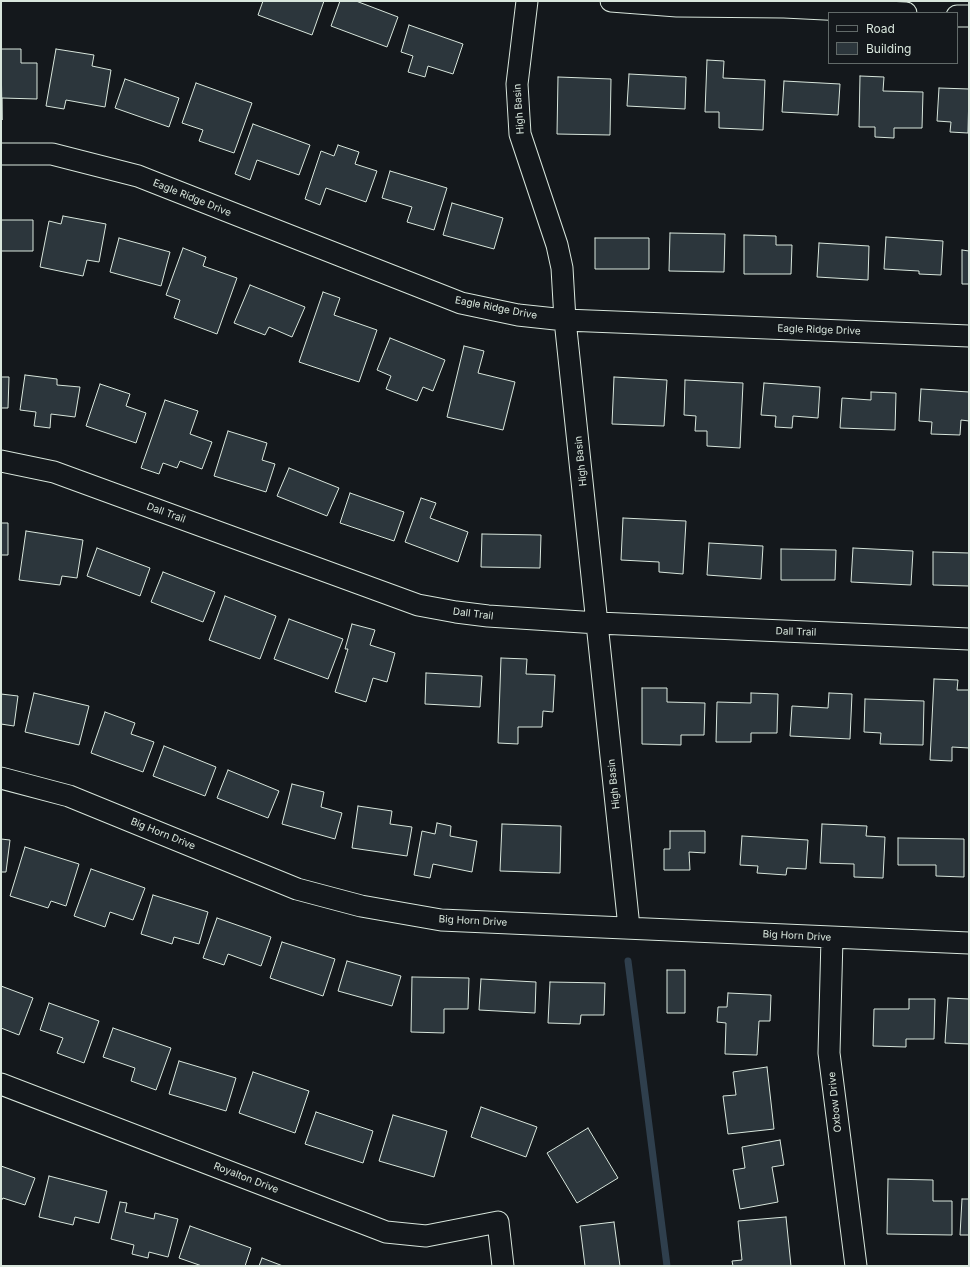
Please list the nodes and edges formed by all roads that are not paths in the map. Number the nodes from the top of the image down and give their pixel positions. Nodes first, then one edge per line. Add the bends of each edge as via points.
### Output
1 (527, 1) edge
2 (611, 1) edge
3 (882, 12) edge
4 (958, 16) edge
5 (969, 16) edge
6 (1, 154) edge
7 (565, 320) junction
8 (969, 336) edge
9 (1, 461) edge
10 (598, 624) junction
11 (969, 639) edge
12 (1, 778) edge
13 (629, 928) junction
14 (832, 938) junction
15 (969, 943) edge
16 (1, 1084) edge
17 (503, 1266) edge
18 (856, 1266) edge

1 - 7 street, High Basin via 517,84 520,134 557,245 562,268
2 - 3 street via 677,6
4 - 5 street
6 - 7 street, Eagle Ridge Drive via 52,154 138,176 461,304 518,315
7 - 8 street, Eagle Ridge Drive
7 - 10 street, High Basin
9 - 10 street, Dall Trail via 54,472 418,605 488,616
10 - 11 street, Dall Trail
10 - 13 street, High Basin
12 - 13 street, Big Horn Drive via 70,796 297,889 361,906 441,920
13 - 14 street, Big Horn Drive
14 - 15 street, Big Horn Drive
14 - 18 street, Oxbow Drive via 829,1053
16 - 17 street, Royalton Drive via 386,1232 426,1236 498,1222

